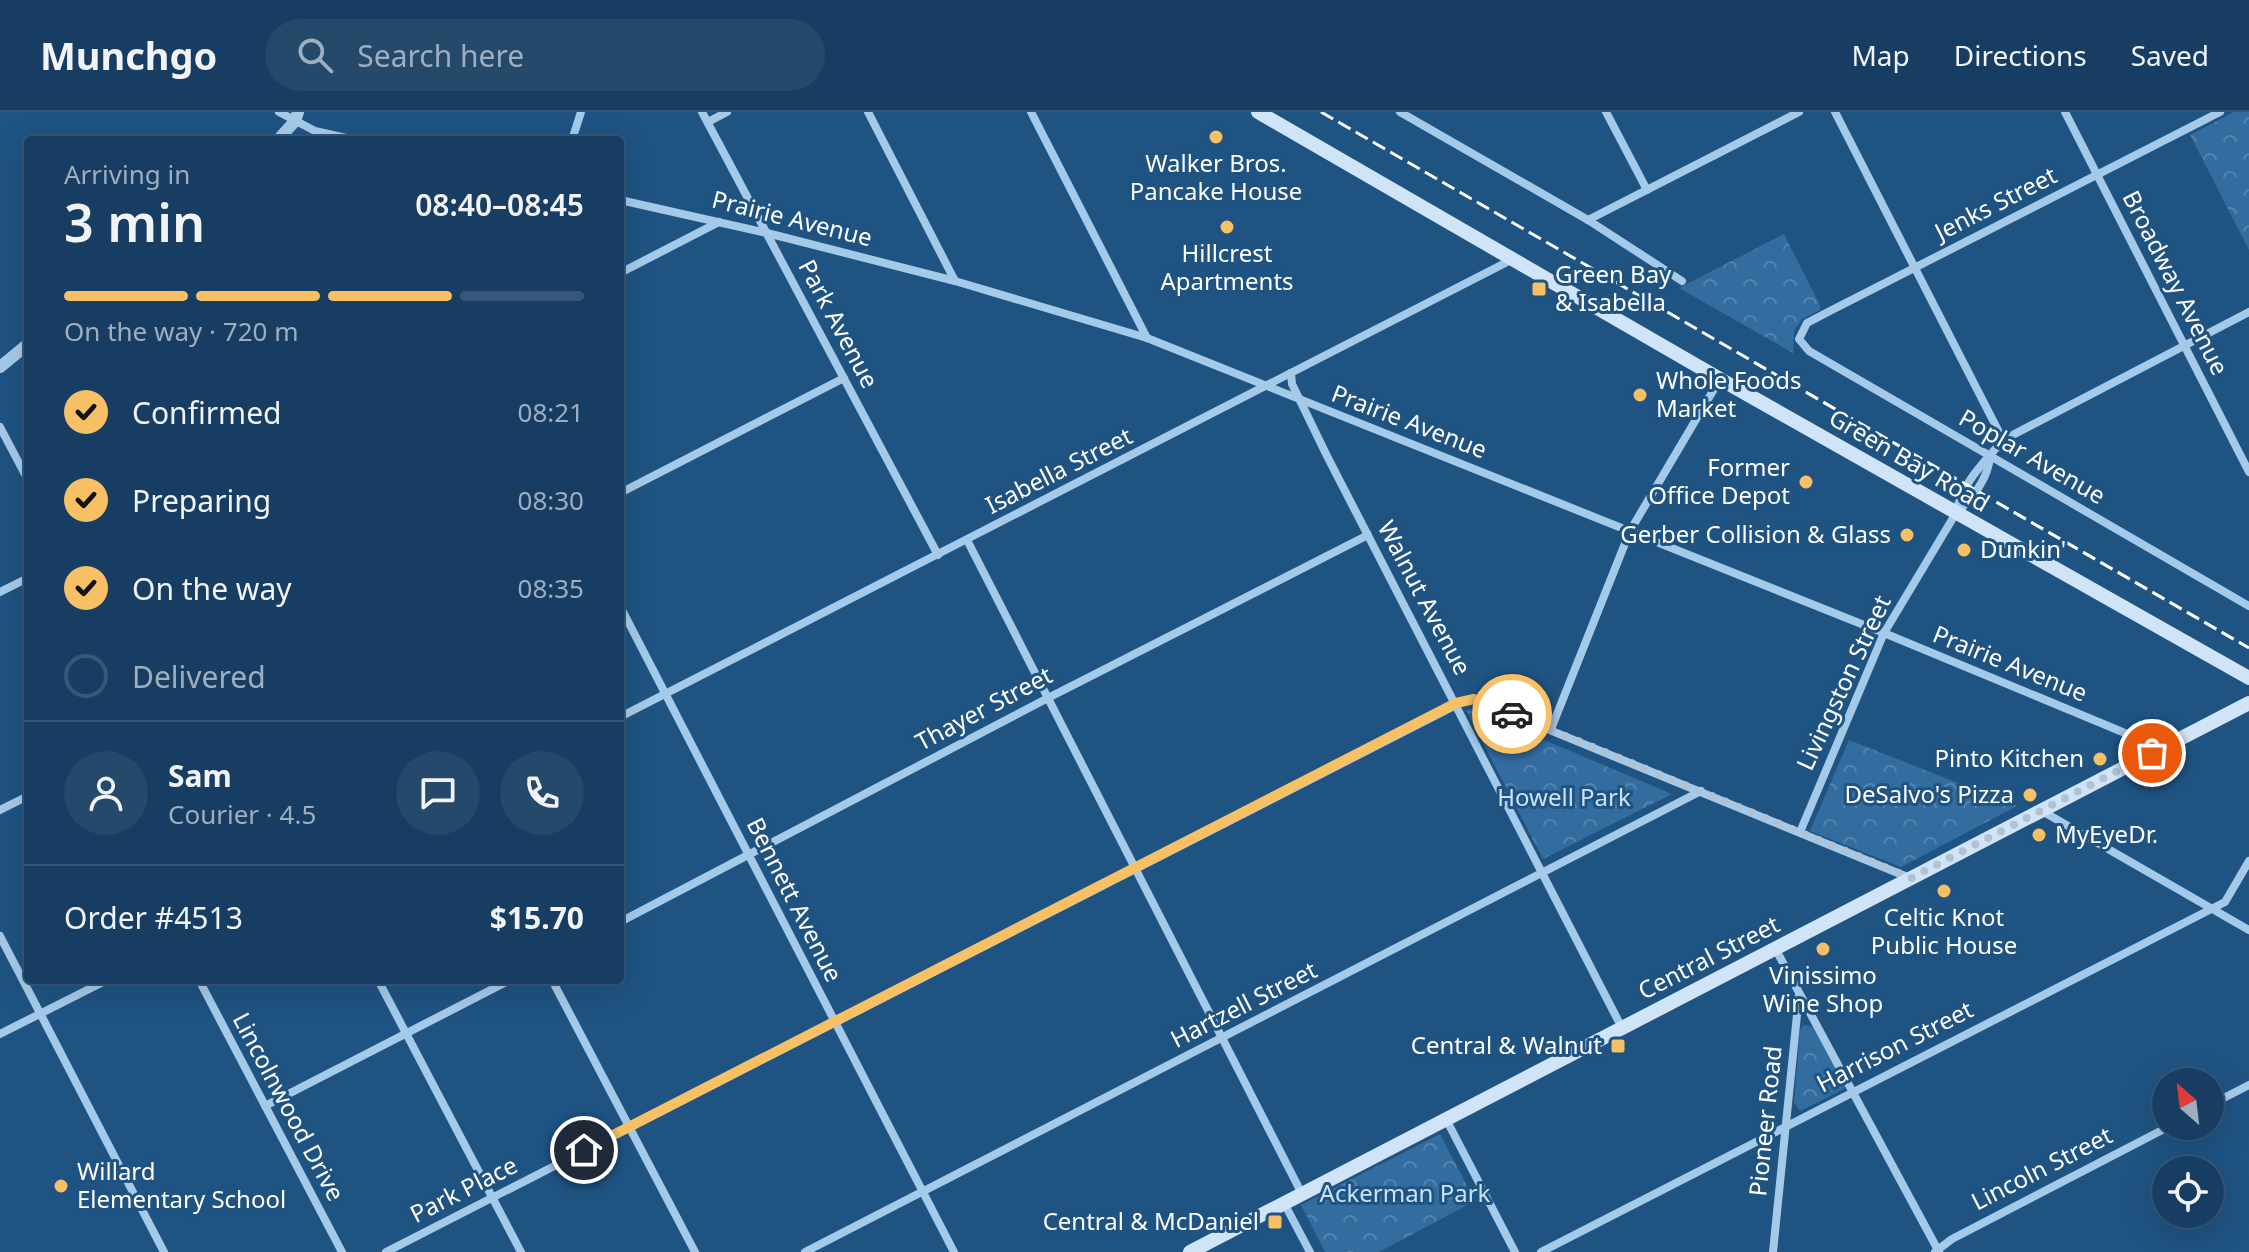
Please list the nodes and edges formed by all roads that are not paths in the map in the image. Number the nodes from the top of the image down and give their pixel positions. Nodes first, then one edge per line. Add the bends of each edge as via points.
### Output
1 (279, 112) edge
2 (581, 112) edge
3 (702, 112) edge
4 (727, 112) edge
5 (868, 112) edge
6 (1031, 112) edge
7 (1258, 112) edge
8 (1400, 112) edge
9 (1606, 112) edge
10 (1799, 112) edge
11 (1835, 112) edge
12 (2065, 112) edge
13 (2220, 112) edge
14 (296, 116) edge
15 (708, 122) junction
16 (284, 136) edge
17 (337, 136) edge
18 (573, 136) edge
19 (2097, 174) junction
20 (1647, 190) junction
21 (624, 201) edge
22 (1588, 220) junction
23 (719, 222) junction
24 (767, 233) junction
25 (1514, 258) junction
26 (1915, 267) junction
27 (624, 271) edge
28 (955, 281) junction
29 (1682, 281) dead end
30 (2249, 312) edge
31 (1147, 338) junction
32 (1799, 339) joint
33 (2184, 345) junction
34 (24, 347) edge
35 (0, 367) edge
36 (1291, 373) junction
37 (844, 378) junction
38 (1720, 379) junction
39 (1266, 386) junction
40 (1300, 401) junction
41 (0, 427) edge
42 (2003, 440) junction
43 (1990, 456) junction
44 (24, 472) edge
45 (2249, 472) edge
46 (624, 491) edge
47 (1956, 513) junction
48 (1630, 531) junction
49 (1368, 535) junction
50 (967, 540) junction
51 (938, 555) junction
52 (24, 580) edge
53 (0, 592) edge
54 (2249, 606) edge
55 (624, 614) edge
56 (1884, 633) junction
57 (2249, 678) edge
58 (665, 694) junction
59 (1048, 698) junction
60 (1456, 703) junction
61 (2249, 703) edge
62 (624, 715) edge
63 (1551, 729) junction
64 (2161, 748) junction
65 (1701, 791) junction
66 (24, 798) edge
67 (0, 810) edge
68 (2042, 810) junction
69 (1800, 832) junction
70 (748, 854) junction
71 (2249, 861) edge
72 (1135, 868) junction
73 (1544, 874) junction
74 (1911, 878) junction
75 (2213, 909) junction
76 (624, 920) edge
77 (2249, 930) edge
78 (0, 936) edge
79 (1775, 948) junction
80 (24, 982) edge
81 (25, 984) edge
82 (99, 984) edge
83 (201, 984) edge
84 (380, 984) edge
85 (502, 984) edge
86 (554, 984) edge
87 (1799, 994) junction
88 (40, 1013) junction
89 (835, 1022) junction
90 (1622, 1028) junction
91 (0, 1034) edge
92 (406, 1034) junction
93 (1222, 1038) junction
94 (2249, 1085) edge
95 (1851, 1091) junction
96 (2224, 1098) edge
97 (265, 1106) junction
98 (1446, 1119) junction
99 (1787, 1125) junction
100 (629, 1127) junction
101 (2152, 1135) edge
102 (923, 1192) junction
103 (1302, 1194) junction
104 (492, 1198) junction
105 (1284, 1203) junction
106 (1937, 1251) edge
107 (164, 1252) edge
108 (342, 1252) edge
109 (386, 1252) edge
110 (521, 1252) edge
111 (695, 1252) edge
112 (805, 1252) edge
113 (954, 1252) edge
114 (1190, 1252) edge
115 (1310, 1252) edge
116 (1515, 1252) edge
117 (1541, 1252) edge
118 (1773, 1252) edge

1 - 14 street
2 - 18 street
3 - 15 street, Park Avenue
4 - 15 street
5 - 28 street
6 - 31 street
7 - 25 main road, Green Bay Road
8 - 22 street
9 - 20 street
10 - 20 street
11 - 26 street
12 - 19 street, Broadway Avenue
13 - 19 street, Jenks Street
14 - 16 street
14 - 17 street via 315,131
15 - 24 street, Park Avenue
19 - 26 street, Jenks Street
19 - 33 street, Broadway Avenue
20 - 22 street
21 - 23 street, Prairie Avenue
22 - 29 street
23 - 24 street, Prairie Avenue
23 - 27 street
24 - 28 street, Prairie Avenue
24 - 37 street, Park Avenue
25 - 36 street, Isabella Street
25 - 38 main road, Green Bay Road
26 - 32 street, Jenks Street via 1807,323
26 - 42 street
28 - 31 street, Prairie Avenue
30 - 33 street, Livingston Street
31 - 39 street, Prairie Avenue
32 - 43 street, Poplar Avenue via 1809,351
33 - 42 street, Livingston Street
33 - 45 street, Broadway Avenue
34 - 35 street
36 - 39 street, Isabella Street
36 - 40 street, Walnut Avenue
37 - 46 street
37 - 51 street, Park Avenue
38 - 47 main road, Green Bay Road
38 - 48 street
39 - 40 street, Prairie Avenue
39 - 50 street, Isabella Street
40 - 48 street, Prairie Avenue
40 - 49 street, Walnut Avenue
41 - 44 street
42 - 43 street, Livingston Street
43 - 47 street, Livingston Street via 1959,498
43 - 54 street, Poplar Avenue
47 - 56 street, Livingston Street
47 - 57 main road, Green Bay Road
48 - 56 street, Prairie Avenue
48 - 63 street
49 - 59 street, Thayer Street
49 - 60 street, Walnut Avenue
50 - 51 street, Isabella Street
50 - 59 street
51 - 58 street, Isabella Street
52 - 53 street
55 - 58 street, Bennett Avenue
56 - 64 street, Prairie Avenue
56 - 69 street, Livingston Street
58 - 62 street, Isabella Street
58 - 70 street, Bennett Avenue
59 - 70 street, Thayer Street
59 - 72 street
60 - 63 street via 1474,699
60 - 72 street, Park Place
60 - 73 street, Walnut Avenue
61 - 64 main road, Central Street
63 - 65 street
64 - 68 main road, Central Street
65 - 69 street
65 - 73 street, Hartzell Street
66 - 67 street
68 - 74 main road, Central Street
68 - 75 street
69 - 74 street
70 - 76 street, Thayer Street
70 - 89 street, Bennett Avenue
71 - 75 street, Harrison Street via 2225,902
72 - 89 street, Park Place
72 - 93 street
73 - 90 street, Walnut Avenue
73 - 93 street, Hartzell Street
74 - 79 main road, Central Street
75 - 77 street
75 - 95 street, Harrison Street
78 - 80 street
79 - 87 street
79 - 90 main road, Central Street
81 - 88 street
82 - 88 street
83 - 97 street, Lincolnwood Drive
84 - 92 street
85 - 92 street
86 - 100 street
87 - 95 street
87 - 99 street, Pioneer Road
88 - 91 street
88 - 107 street
89 - 100 street, Park Place
89 - 102 street, Bennett Avenue
90 - 98 main road, Central Street
92 - 97 street
92 - 104 street
93 - 102 street, Hartzell Street
93 - 103 street
94 - 96 street
95 - 99 street, Harrison Street
95 - 106 street
97 - 108 street, Lincolnwood Drive
98 - 103 main road, Central Street
98 - 116 street
99 - 117 street, Harrison Street
99 - 118 street, Pioneer Road
100 - 104 street, Park Place
100 - 111 street
101 - 106 street, Lincoln Street
102 - 112 street, Hartzell Street
102 - 113 street, Bennett Avenue
103 - 105 main road, Central Street
104 - 109 street, Park Place
104 - 110 street
105 - 114 main road, Central Street
105 - 115 street

